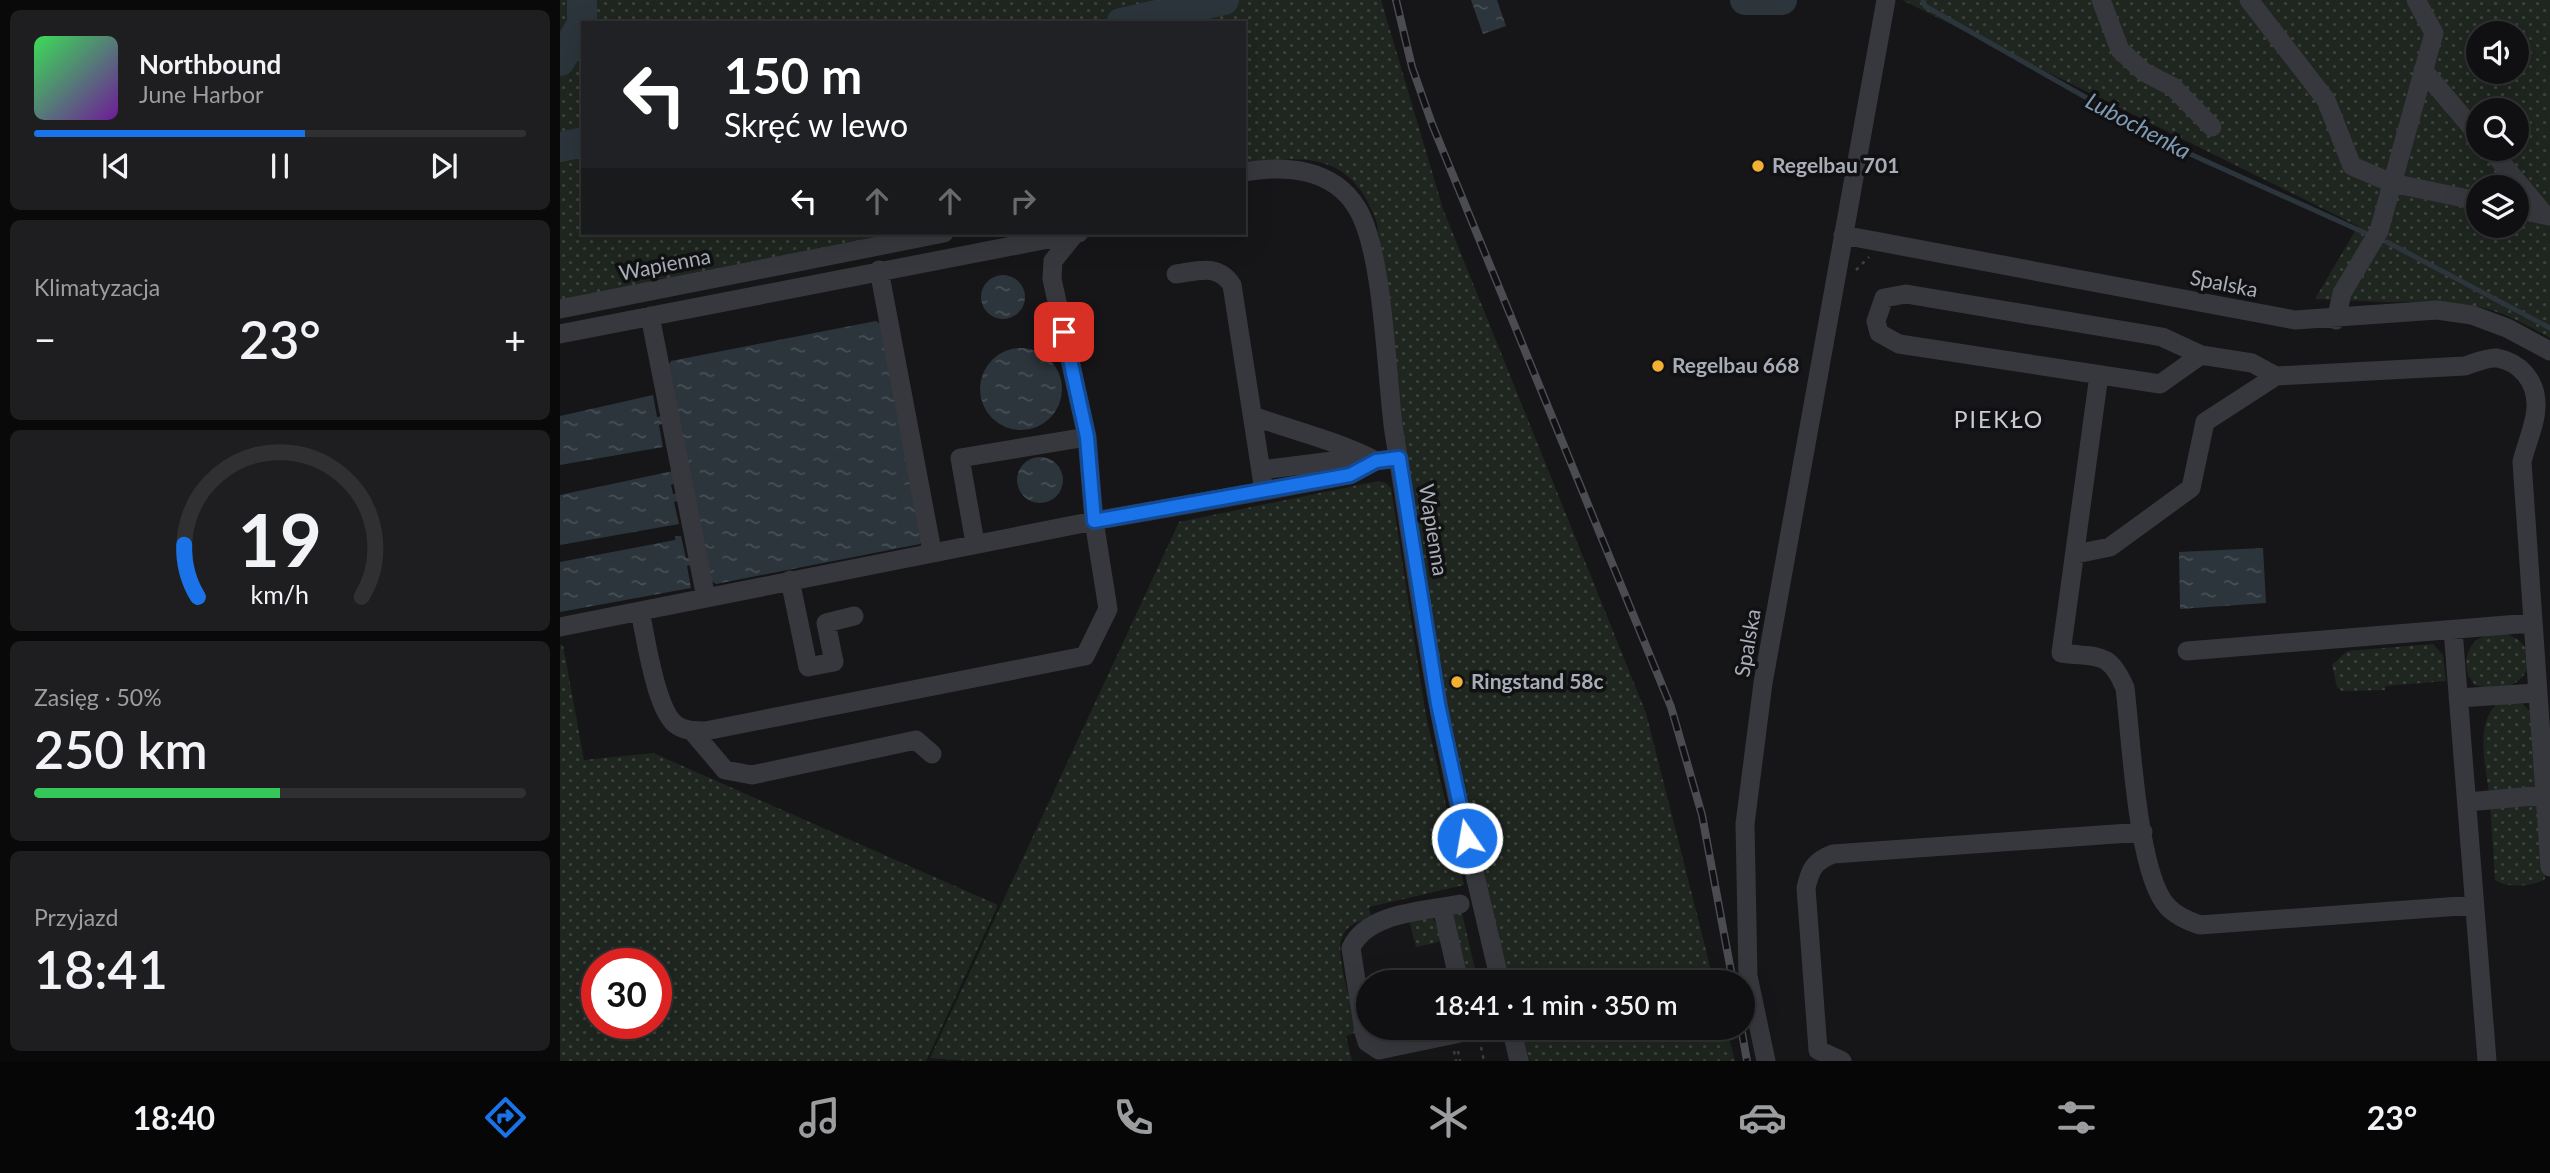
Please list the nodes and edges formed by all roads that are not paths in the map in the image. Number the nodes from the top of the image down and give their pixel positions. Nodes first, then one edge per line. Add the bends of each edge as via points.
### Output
1 (1886, 0) edge
2 (2101, 0) edge
3 (2249, 0) edge
4 (2416, 0) edge
5 (2423, 70) junction
6 (2466, 121) edge
7 (2212, 127) dead end
8 (2500, 161) edge
9 (1246, 172) edge
10 (2392, 183) junction
11 (2466, 198) edge
12 (2529, 212) edge
13 (2548, 216) edge
14 (934, 235) edge
15 (1072, 235) edge
16 (1076, 235) edge
17 (1843, 235) junction
18 (879, 270) junction
19 (1176, 274) dead end
20 (560, 309) edge
21 (650, 316) junction
22 (2336, 320) junction
23 (560, 334) edge
24 (2550, 351) edge
25 (2202, 355) junction
26 (2099, 375) junction
27 (2276, 376) junction
28 (1254, 416) junction
29 (1087, 437) junction
30 (1399, 458) junction
31 (1376, 461) junction
32 (1261, 470) junction
33 (1264, 491) junction
34 (1094, 521) junction
35 (975, 543) junction
36 (932, 551) junction
37 (2076, 554) junction
38 (790, 580) junction
39 (706, 598) junction
40 (640, 611) junction
41 (854, 616) dead end
42 (2531, 623) junction
43 (560, 627) edge
44 (2453, 630) junction
45 (2187, 651) dead end
46 (2536, 693) junction
47 (2458, 698) junction
48 (692, 731) junction
49 (2545, 742) edge
50 (932, 754) dead end
51 (2544, 795) junction
52 (2467, 802) junction
53 (2548, 816) edge
54 (2143, 832) junction
55 (2550, 867) edge
56 (2474, 905) junction
57 (1358, 970) edge
58 (1458, 970) edge
59 (1497, 970) edge
60 (1368, 1040) edge
61 (1429, 1040) edge
62 (1514, 1040) edge
63 (1519, 1061) edge
64 (1766, 1061) edge
65 (1842, 1061) edge
66 (2487, 1061) edge

1 - 17 street, Spalska
2 - 7 street via 2120,50 2144,72 2173,87
3 - 10 street via 2326,100 2352,166
4 - 5 street via 2434,33
5 - 6 street
5 - 10 street
8 - 13 street
9 - 30 street, Wapienna via 1287,168 1317,175 1345,192 1358,209 1377,285
10 - 11 street
10 - 22 street via 2379,231 2342,293
12 - 13 street
14 - 20 street, Wapienna
15 - 18 street
16 - 29 street via 1053,261 1052,279
17 - 22 street, Spalska via 2256,314
17 - 64 street, Spalska via 1763,683 1745,824 1748,976
18 - 21 street
18 - 36 street
19 - 28 street via 1212,269 1231,285
21 - 23 street
21 - 39 street
22 - 24 street, Spalska via 2390,311 2437,310 2507,328
25 - 26 street via 2160,384
25 - 26 street via 2162,337 1906,294 1884,298 1878,310 1879,333 1899,344
25 - 27 street via 2252,363
26 - 37 street
27 - 37 street via 2204,422 2191,488 2110,547
27 - 42 street via 2465,366 2494,358 2526,373 2537,406 2522,462
28 - 31 street via 1348,446
28 - 32 street
29 - 34 street
29 - 35 street via 960,458
30 - 31 street
30 - 59 street, Wapienna via 1438,704
31 - 32 street via 1349,459
31 - 33 street via 1350,475
32 - 33 street
33 - 34 street
34 - 35 street
34 - 48 street via 1108,609 1085,656
35 - 36 street
36 - 38 street
37 - 54 street via 2061,653 2103,658 2116,666 2125,688
38 - 39 street
38 - 41 street via 808,667 834,662 827,623
39 - 40 street
40 - 43 street
40 - 48 street via 661,701 669,718
42 - 44 street
42 - 46 street
44 - 45 street
44 - 47 street
46 - 47 street
46 - 49 street
47 - 52 street
48 - 50 street via 725,770 752,775 916,740
49 - 51 street
51 - 52 street
51 - 53 street
52 - 56 street
53 - 55 street
54 - 56 street via 2154,884 2166,906 2200,925
54 - 65 street via 1833,854 1819,859 1806,888 1818,1049
56 - 66 street
57 - 58 street via 1352,948 1356,936 1380,922 1451,905
60 - 61 street via 1372,1047 1389,1050
62 - 63 street

